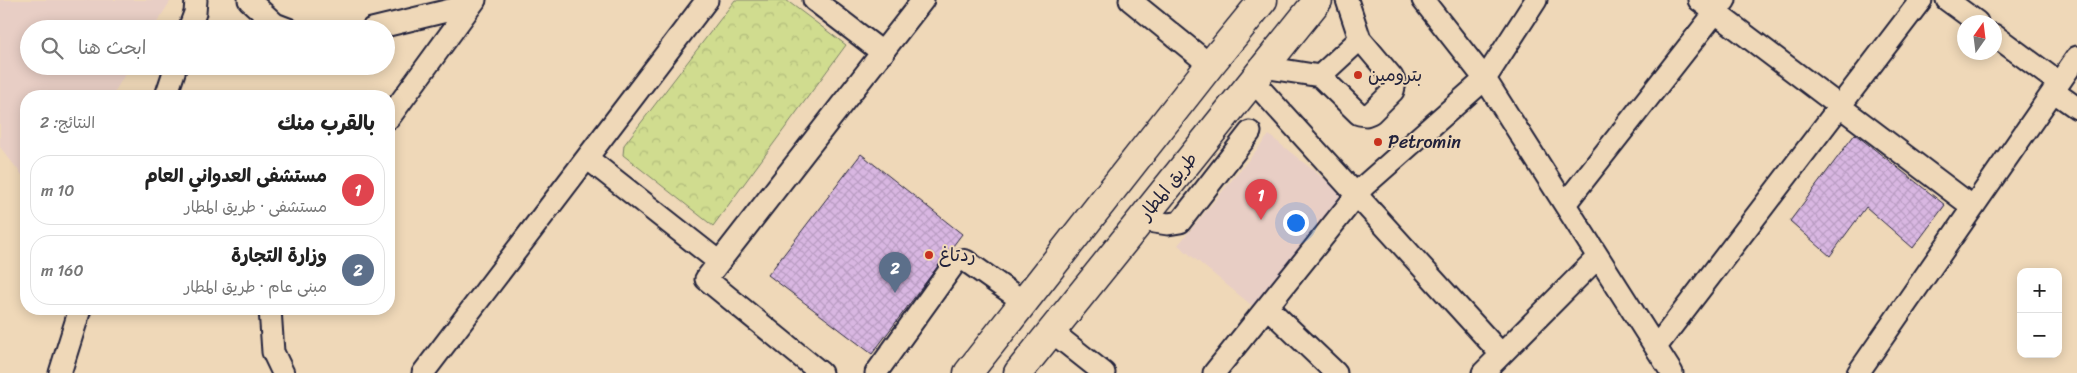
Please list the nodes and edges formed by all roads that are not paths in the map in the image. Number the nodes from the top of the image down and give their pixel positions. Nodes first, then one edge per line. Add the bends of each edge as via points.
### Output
1 (196, 0) edge
2 (248, 0) edge
3 (707, 0) edge
4 (814, 0) edge
5 (923, 0) edge
6 (1130, 0) edge
7 (1264, 0) edge
8 (1318, 0) edge
9 (1347, 0) edge
10 (1423, 0) edge
11 (1536, 0) edge
12 (1921, 0) edge
13 (1947, 0) edge
14 (473, 2) edge
15 (1713, 4) edge
16 (1967, 15) edge
17 (193, 20) edge
18 (270, 20) edge
19 (395, 23) edge
20 (1360, 39) junction
21 (2002, 42) edge
22 (883, 52) junction
23 (2077, 57) edge
24 (1210, 65) junction
25 (1259, 74) junction
26 (173, 75) edge
27 (1320, 76) junction
28 (1485, 79) junction
29 (2056, 87) junction
30 (168, 90) edge
31 (1840, 107) junction
32 (2077, 108) edge
33 (395, 110) edge
34 (1250, 132) dead end
35 (587, 158) junction
36 (1357, 194) junction
37 (1565, 204) junction
38 (1973, 207) junction
39 (1141, 220) junction
40 (1598, 256) junction
41 (719, 262) junction
42 (1024, 302) junction
43 (1267, 307) junction
44 (78, 315) edge
45 (270, 315) edge
46 (1052, 331) junction
47 (1656, 347) junction
48 (1501, 354) junction
49 (1090, 369) edge
50 (60, 373) edge
51 (283, 373) edge
52 (423, 373) edge
53 (821, 373) edge
54 (876, 373) edge
55 (968, 373) edge
56 (1018, 373) edge
57 (1214, 373) edge
58 (1336, 373) edge
59 (1482, 373) edge
60 (1672, 373) edge
61 (1858, 373) edge

1 - 17 street
2 - 18 street
3 - 35 street
4 - 22 street
5 - 22 street
6 - 24 street
7 - 24 main road
8 - 25 main road, طريق المطار
9 - 20 street
10 - 28 street
11 - 28 street
12 - 31 street
13 - 16 street
14 - 19 street
14 - 33 street
15 - 31 street
15 - 37 street
20 - 27 street
20 - 27 street via 1395,83 1393,91 1371,113 1359,114
21 - 29 street
22 - 41 street
23 - 29 street
24 - 42 main road
25 - 27 street
25 - 36 street
25 - 39 main road, طريق المطار
26 - 30 street
28 - 36 street
28 - 37 street
29 - 32 street
29 - 38 street
31 - 38 street
31 - 47 street
34 - 39 street via 1180,222 1168,224
35 - 41 street
35 - 52 street
36 - 43 street
36 - 48 street
37 - 40 street
38 - 61 street
39 - 46 main road, طريق المطار
40 - 47 street
40 - 48 street
41 - 53 street via 706,279
42 - 54 street via 961,260 955,263
42 - 55 main road
43 - 57 street
43 - 58 street
44 - 50 street
45 - 51 street via 273,352
46 - 49 street
46 - 56 main road, طريق المطار
47 - 60 street
48 - 59 street

